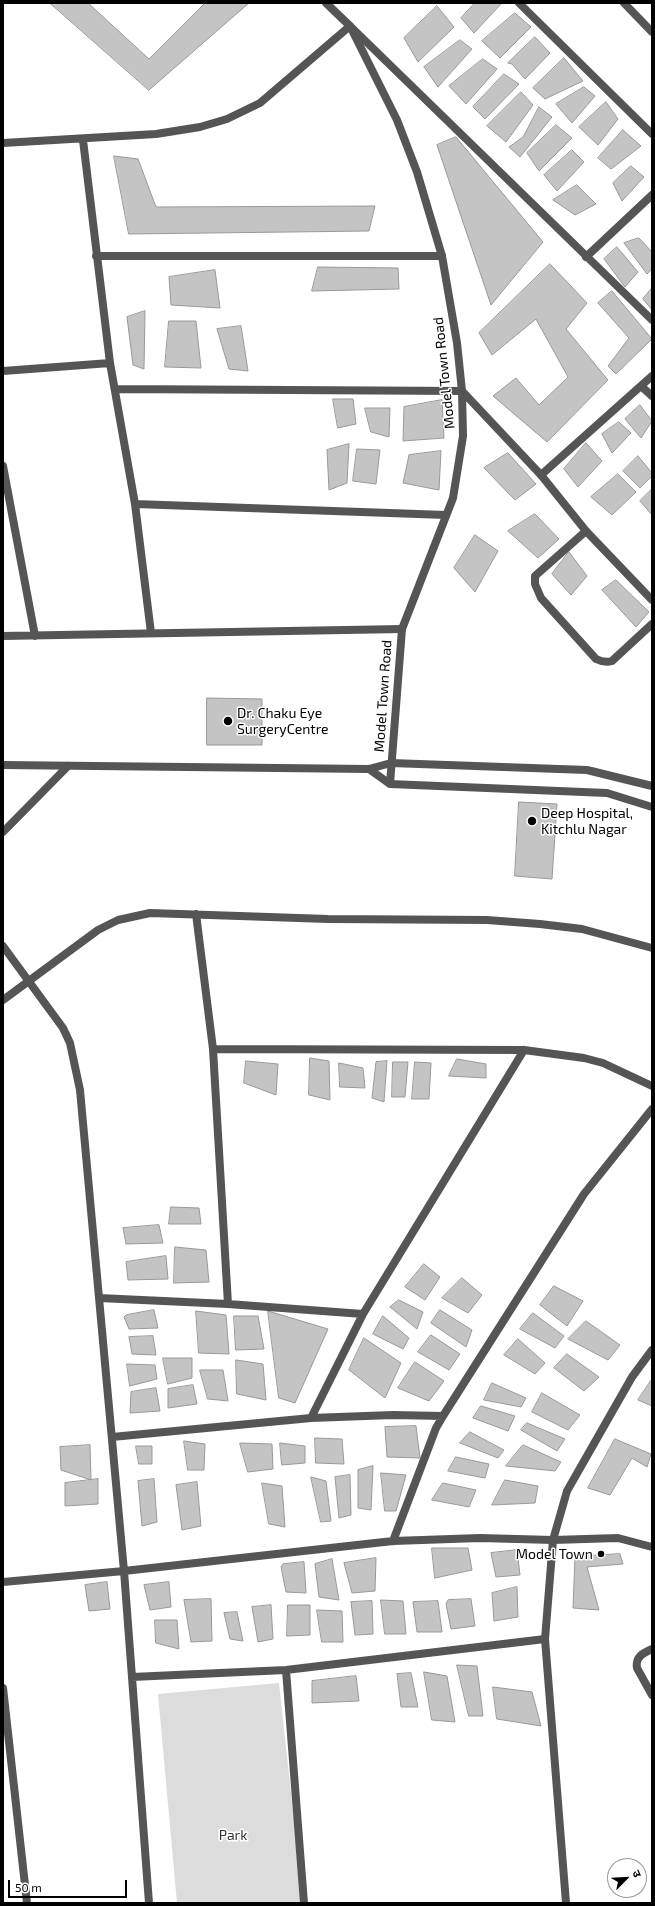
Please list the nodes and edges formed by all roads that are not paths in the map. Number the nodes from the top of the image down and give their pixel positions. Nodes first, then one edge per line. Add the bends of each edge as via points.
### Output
1 (326, 3) edge
2 (519, 3) edge
3 (624, 3) edge
4 (350, 26) junction
5 (652, 32) edge
6 (652, 134) edge
7 (83, 140) junction
8 (3, 143) edge
9 (652, 196) edge
10 (96, 256) junction
11 (442, 256) junction
12 (586, 256) junction
13 (652, 320) edge
14 (110, 363) junction
15 (3, 371) edge
16 (652, 376) edge
17 (641, 386) junction
18 (116, 389) junction
19 (462, 391) junction
20 (652, 396) edge
21 (3, 466) edge
22 (541, 475) junction
23 (136, 504) junction
24 (446, 515) junction
25 (586, 530) junction
26 (652, 600) edge
27 (652, 624) edge
28 (402, 629) junction
29 (151, 633) junction
30 (3, 636) edge
31 (35, 636) junction
32 (391, 763) junction
33 (3, 765) edge
34 (68, 766) junction
35 (368, 769) junction
36 (390, 784) junction
37 (652, 786) edge
38 (652, 807) edge
39 (3, 832) edge
40 (196, 914) junction
41 (3, 946) edge
42 (652, 948) edge
43 (29, 980) junction
44 (3, 1000) edge
45 (213, 1049) junction
46 (524, 1050) junction
47 (652, 1086) edge
48 (652, 1109) edge
49 (99, 1298) junction
50 (228, 1304) junction
51 (364, 1314) junction
52 (652, 1350) edge
53 (443, 1416) junction
54 (311, 1418) junction
55 (112, 1437) junction
56 (553, 1540) junction
57 (392, 1541) junction
58 (652, 1546) edge
59 (124, 1571) junction
60 (3, 1582) edge
61 (545, 1640) junction
62 (652, 1649) edge
63 (286, 1670) junction
64 (132, 1677) junction
65 (3, 1688) edge
66 (652, 1695) edge
67 (27, 1903) edge
68 (149, 1903) edge
69 (304, 1903) edge
70 (566, 1903) edge

1 - 4 street, Model Town Road
2 - 6 street
3 - 5 street
4 - 7 street via 260,103 227,119 156,134
4 - 11 street, Model Town Road via 397,120 417,172
4 - 12 street
7 - 8 street
7 - 10 street
9 - 12 street
10 - 11 street
10 - 14 street
11 - 19 street, Model Town Road via 457,343
12 - 13 street
14 - 15 street
14 - 18 street
16 - 17 street
17 - 20 street
17 - 22 street
18 - 19 street
18 - 23 street
19 - 22 street
19 - 24 street, Model Town Road via 462,443 452,498
21 - 31 street
22 - 25 street
23 - 24 street
23 - 29 street
24 - 28 street, Model Town Road
25 - 26 street
25 - 27 street via 535,576 535,584 541,598 600,662 612,660
28 - 29 street
28 - 32 street, Model Town Road
29 - 31 street
30 - 31 street
32 - 35 street
32 - 36 street, Model Town Road
32 - 37 street via 587,770
33 - 34 street
34 - 35 street
34 - 39 street
35 - 36 street
36 - 38 street via 607,793
40 - 42 street via 480,920 540,924 582,930
40 - 43 street via 150,913 118,920 98,930
40 - 45 street
41 - 43 street
43 - 44 street
43 - 49 street via 63,1028 70,1043 77,1074
45 - 46 street
45 - 50 street
46 - 47 street via 584,1058
46 - 51 street
48 - 53 street via 584,1194
49 - 50 street
49 - 55 street
50 - 51 street
51 - 54 street
52 - 56 street via 632,1377 567,1491
53 - 54 street
53 - 57 street
54 - 55 street
55 - 59 street
56 - 57 street via 480,1538
56 - 58 street via 618,1538
56 - 61 street
57 - 59 street
59 - 60 street
59 - 64 street
61 - 63 street
61 - 70 street
62 - 66 street via 640,1656 636,1664
63 - 64 street
63 - 69 street
64 - 68 street
65 - 67 street

